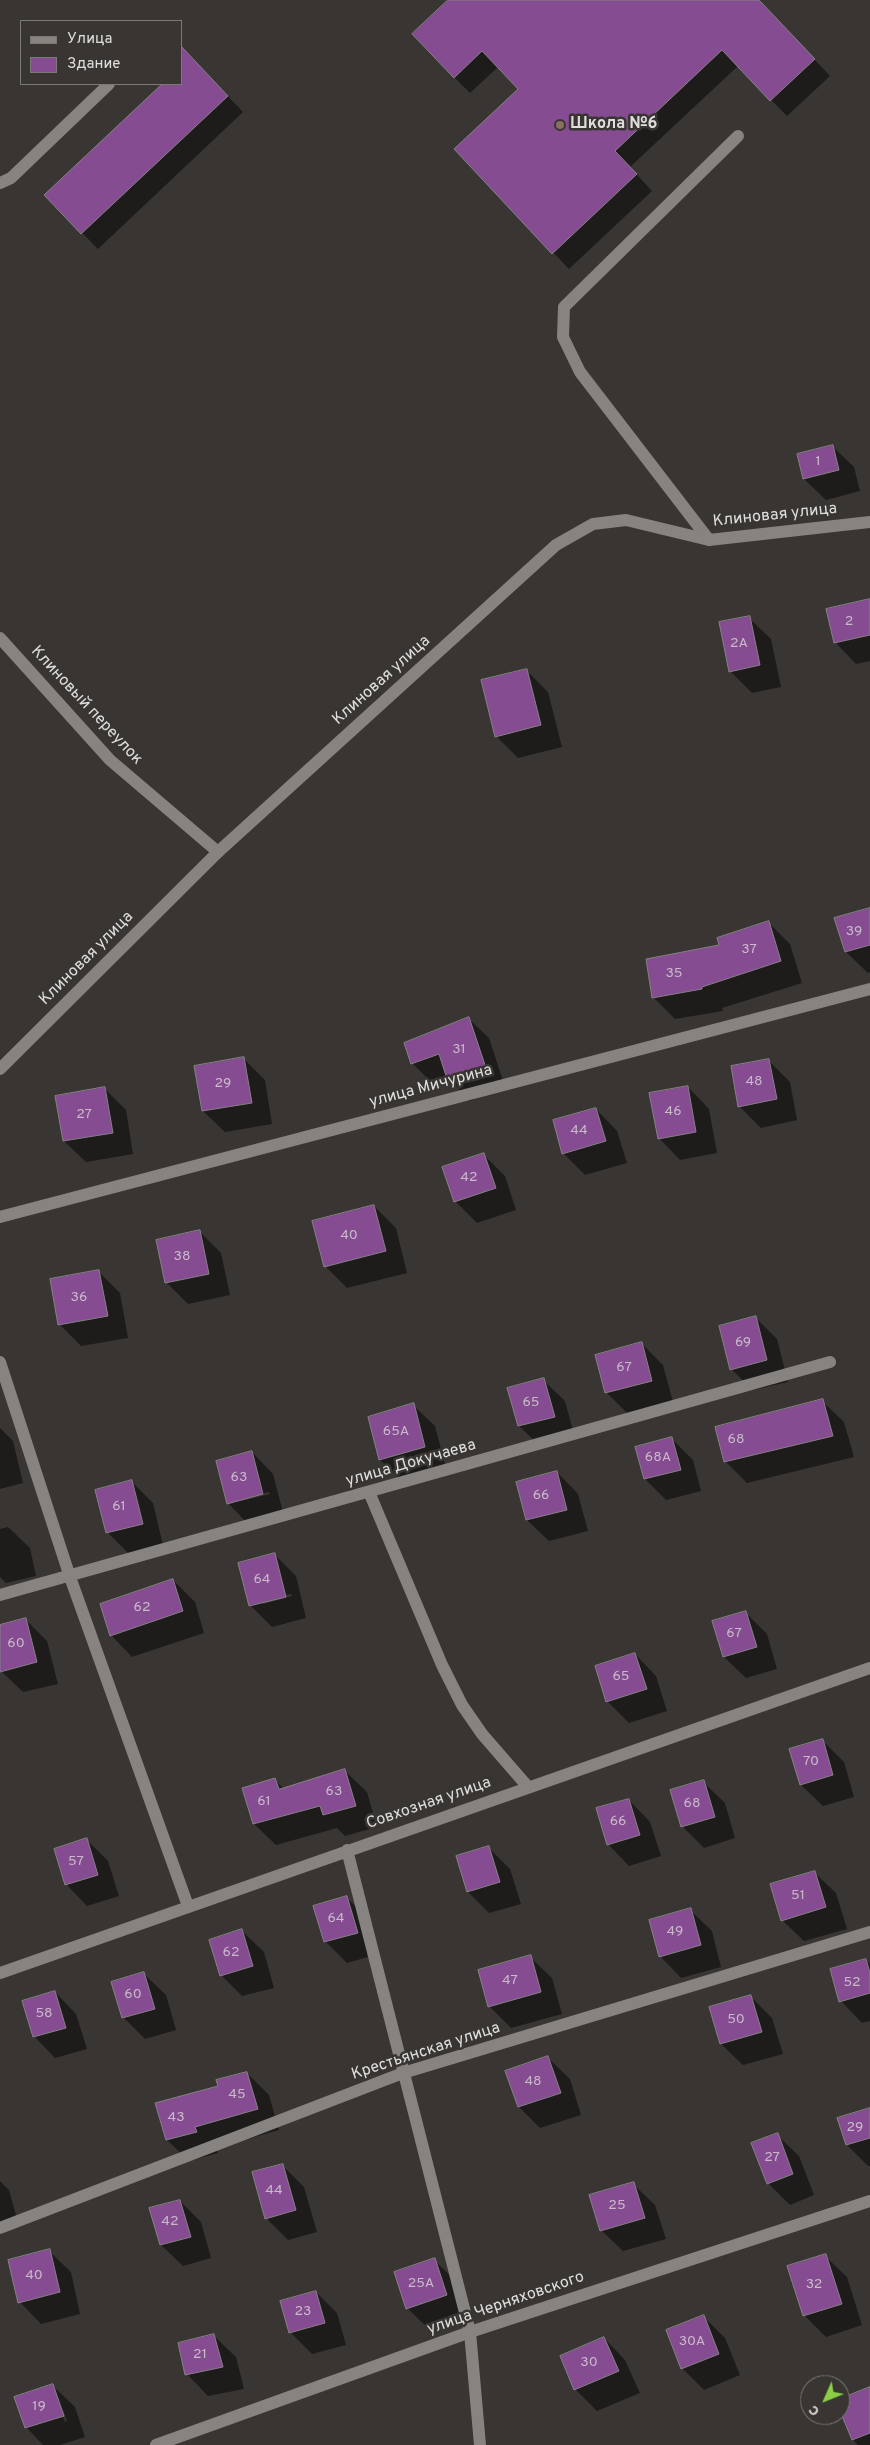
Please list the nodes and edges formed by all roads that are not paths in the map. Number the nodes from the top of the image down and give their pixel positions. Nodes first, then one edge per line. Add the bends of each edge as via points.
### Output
1 (107, 85) edge
2 (738, 136) dead end
3 (0, 183) edge
4 (870, 522) edge
5 (709, 540) junction
6 (0, 638) edge
7 (218, 852) junction
8 (870, 989) edge
9 (0, 1069) edge
10 (0, 1217) edge
11 (0, 1362) edge
12 (830, 1362) dead end
13 (369, 1492) junction
14 (70, 1577) junction
15 (0, 1595) edge
16 (870, 1668) edge
17 (528, 1787) junction
18 (347, 1850) junction
19 (188, 1906) junction
20 (870, 1932) edge
21 (0, 1973) edge
22 (403, 2073) junction
23 (870, 2201) edge
24 (0, 2228) edge
25 (470, 2332) junction
26 (156, 2445) edge
27 (480, 2445) edge

1 - 3 street via 11,178
2 - 5 street via 564,307 563,337 580,372
4 - 5 street, Клиновая улица
5 - 7 street, Клиновая улица via 626,520 593,524 556,545
6 - 7 street, Клиновый переулок via 110,760
7 - 9 street, Клиновая улица
8 - 10 street, улица Мичурина
11 - 14 street
12 - 13 street, улица Докучаева
13 - 14 street, улица Докучаева
13 - 17 street via 462,1705 482,1734
14 - 15 street, улица Докучаева
14 - 19 street
16 - 17 street, Совхозная улица
17 - 18 street, Совхозная улица
18 - 19 street, Совхозная улица
18 - 22 street
19 - 21 street, Совхозная улица
20 - 22 street, Крестьянская улица
22 - 24 street, Крестьянская улица
22 - 25 street
23 - 25 street, улица Черняховского
25 - 26 street, улица Черняховского
25 - 27 street

